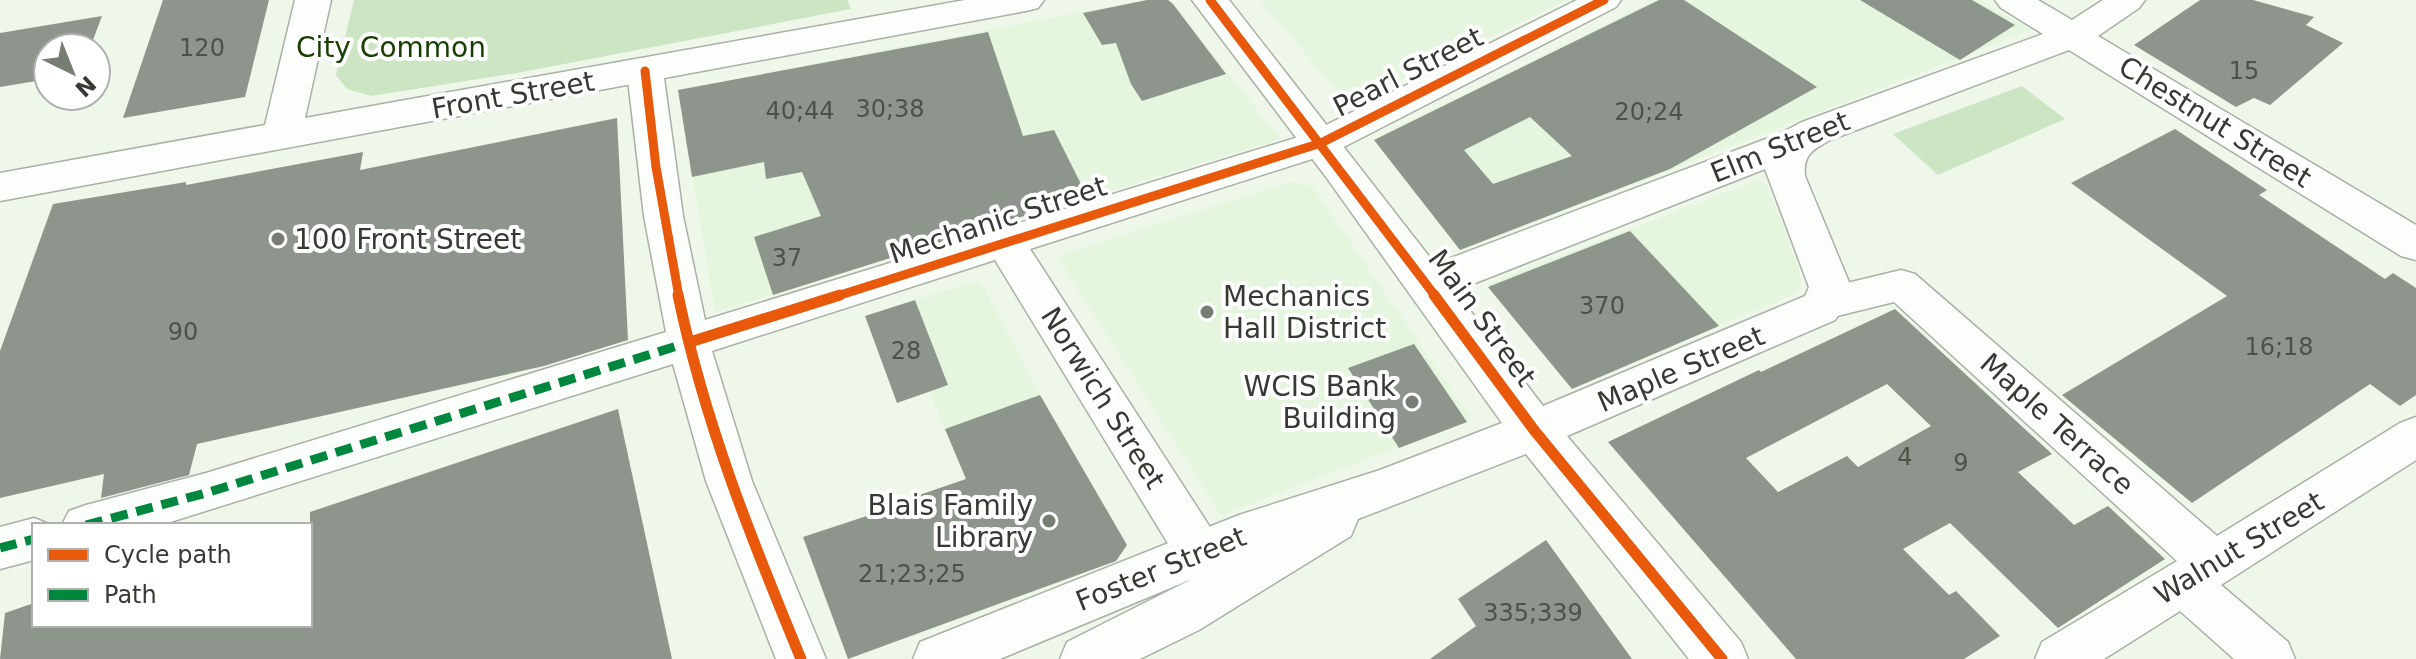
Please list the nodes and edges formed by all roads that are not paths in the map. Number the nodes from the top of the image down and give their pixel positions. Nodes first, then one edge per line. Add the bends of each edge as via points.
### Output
1 (313, 0) edge
2 (1026, 0) edge
3 (1210, 0) edge
4 (1604, 0) edge
5 (2013, 0) edge
6 (2127, 0) edge
7 (2074, 35) junction
8 (645, 71) junction
9 (282, 137) junction
10 (1321, 143) junction
11 (1793, 143) junction
12 (1, 188) edge
13 (1005, 243) junction
14 (2416, 245) edge
15 (1428, 284) junction
16 (1901, 285) joint
17 (1825, 303) junction
18 (690, 342) junction
19 (1534, 430) junction
20 (2416, 436) edge
21 (1387, 489) junction
22 (94, 523) edge
23 (32, 540) edge
24 (0, 548) edge
25 (1200, 553) junction
26 (2198, 573) junction
27 (1105, 655) edge
28 (801, 659) edge
29 (939, 659) edge
30 (1722, 659) edge
31 (2060, 659) edge
32 (2270, 659) edge

1 - 9 main road
2 - 8 main road, Front Street
3 - 10 main road, Main Street
4 - 10 street, Pearl Street
5 - 7 main road, Chestnut Street
6 - 7 main road, Elm Street
7 - 11 main road, Elm Street
7 - 14 main road, Chestnut Street
8 - 9 main road, Front Street
8 - 18 street via 654,159
9 - 12 main road, Front Street
10 - 13 street, Mechanic Street
10 - 15 main road, Main Street
11 - 15 main road, Elm Street
11 - 17 main road via 1785,176 1827,278 1830,294
13 - 18 street, Mechanic Street
13 - 25 street, Norwich Street
15 - 19 main road, Main Street
16 - 17 street, Maple Street
16 - 26 street, Maple Terrace
17 - 19 main road, Maple Street via 1785,325
18 - 22 street, Mechanic Street
18 - 28 street via 742,520
19 - 21 main road, Foster Street
19 - 30 main road, Main Street
20 - 26 street, Walnut Street
21 - 25 main road, Foster Street via 1269,525
21 - 27 main road, Foster Street
23 - 24 street
25 - 29 main road, Foster Street
26 - 31 street, Walnut Street
26 - 32 street, Maple Terrace

